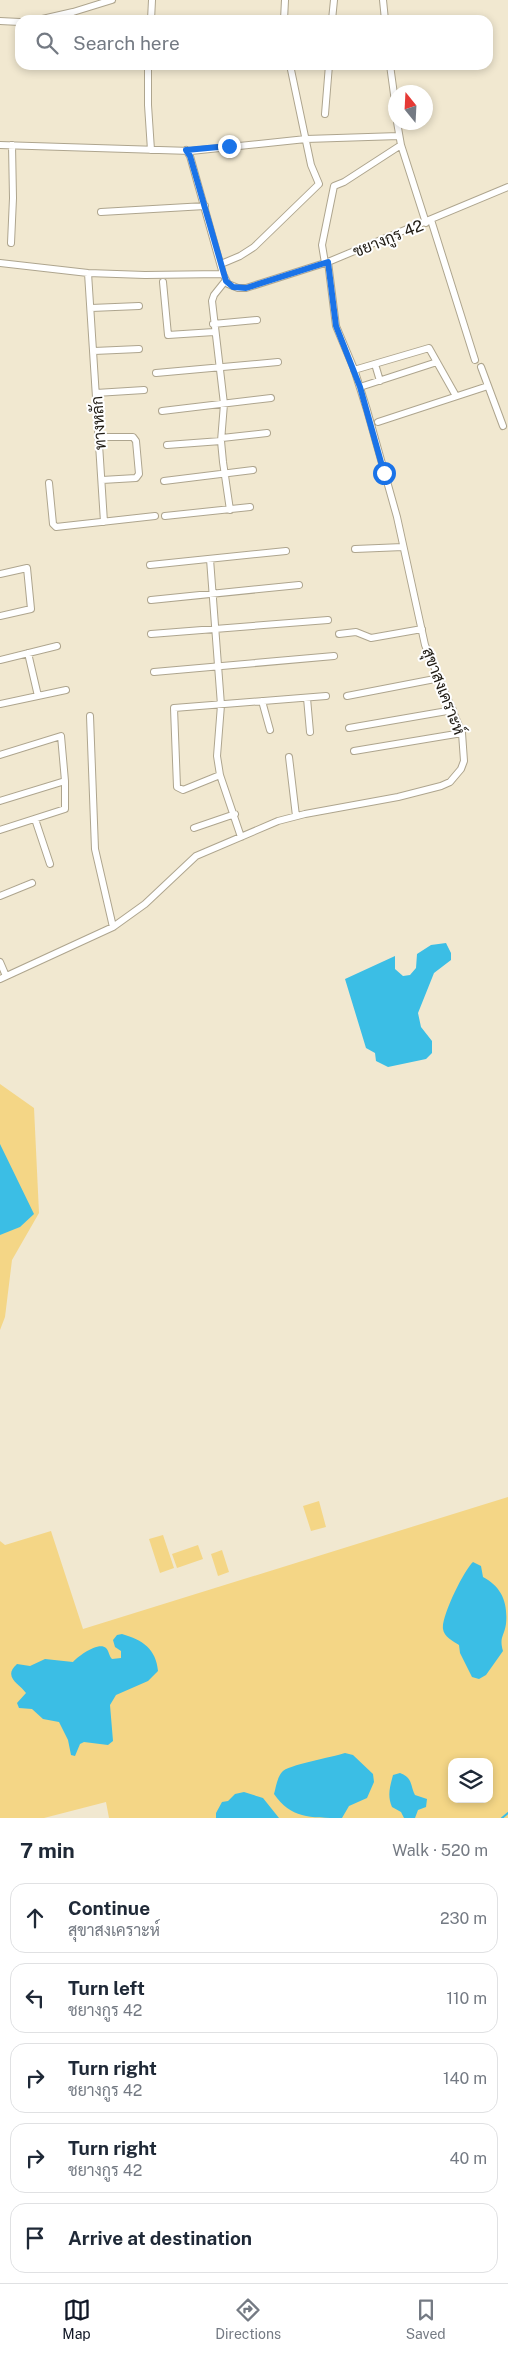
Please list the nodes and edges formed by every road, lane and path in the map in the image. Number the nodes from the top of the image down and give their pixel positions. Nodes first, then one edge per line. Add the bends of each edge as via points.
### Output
1 (112, 0) edge
2 (152, 0) edge
3 (286, 0) edge
4 (334, 0) edge
5 (383, 0) edge
6 (59, 15) edge
7 (151, 15) edge
8 (284, 15) edge
9 (332, 15) edge
10 (384, 15) edge
11 (0, 21) edge
12 (15, 22) edge
13 (148, 70) edge
14 (291, 70) edge
15 (329, 70) edge
16 (391, 70) edge
17 (393, 85) edge
18 (325, 114) dead end
19 (398, 130) edge
20 (398, 136) junction
21 (306, 139) junction
22 (0, 145) edge
23 (12, 145) junction
24 (401, 146) junction
25 (151, 150) junction
26 (186, 150) junction
27 (508, 188) edge
28 (205, 206) junction
29 (101, 212) dead end
30 (428, 221) junction
31 (11, 243) dead end
32 (0, 263) edge
33 (327, 263) junction
34 (221, 264) junction
35 (88, 273) junction
36 (225, 277) junction
37 (163, 282) dead end
38 (139, 306) dead end
39 (91, 308) junction
40 (257, 320) dead end
41 (213, 324) junction
42 (214, 332) junction
43 (140, 349) dead end
44 (94, 351) junction
45 (476, 360) dead end
46 (278, 362) dead end
47 (437, 362) junction
48 (375, 364) junction
49 (220, 366) junction
50 (481, 367) dead end
51 (354, 370) junction
52 (156, 373) dead end
53 (380, 381) junction
54 (488, 386) junction
55 (360, 387) junction
56 (144, 390) dead end
57 (96, 393) junction
58 (456, 396) junction
59 (271, 398) dead end
60 (224, 404) junction
61 (162, 410) dead end
62 (378, 422) dead end
63 (503, 426) dead end
64 (266, 433) dead end
65 (99, 437) junction
66 (222, 439) junction
67 (167, 445) dead end
68 (254, 470) dead end
69 (226, 474) junction
70 (102, 480) junction
71 (164, 481) dead end
72 (49, 483) dead end
73 (250, 507) dead end
74 (230, 510) junction
75 (155, 516) dead end
76 (164, 516) dead end
77 (104, 522) junction
78 (403, 547) junction
79 (355, 549) dead end
80 (286, 551) dead end
81 (210, 559) junction
82 (150, 565) dead end
83 (0, 574) edge
84 (299, 585) dead end
85 (212, 593) junction
86 (151, 600) dead end
87 (0, 616) edge
88 (328, 620) dead end
89 (422, 629) junction
90 (214, 630) junction
91 (150, 634) dead end
92 (339, 634) dead end
93 (57, 646) dead end
94 (28, 653) junction
95 (334, 656) dead end
96 (0, 660) edge
97 (218, 667) junction
98 (154, 672) dead end
99 (440, 678) junction
100 (66, 690) dead end
101 (38, 696) junction
102 (326, 696) dead end
103 (347, 696) dead end
104 (307, 698) junction
105 (262, 701) junction
106 (0, 704) edge
107 (221, 704) junction
108 (453, 710) junction
109 (90, 716) dead end
110 (349, 728) dead end
111 (270, 730) dead end
112 (310, 732) dead end
113 (462, 732) junction
114 (354, 751) dead end
115 (0, 756) edge
116 (289, 758) dead end
117 (220, 775) junction
118 (65, 781) junction
119 (0, 801) edge
120 (235, 814) junction
121 (296, 816) junction
122 (34, 819) junction
123 (194, 828) dead end
124 (0, 830) edge
125 (241, 837) junction
126 (50, 864) dead end
127 (32, 883) dead end
128 (0, 896) edge
129 (113, 927) junction
130 (0, 962) edge
131 (3, 977) edge

1 - 6 street
2 - 7 street
3 - 8 street
4 - 9 street
5 - 10 street
11 - 12 street
13 - 25 street
14 - 21 street
15 - 18 street
16 - 17 street
19 - 20 street
20 - 21 street
20 - 24 street
21 - 26 street
21 - 34 street via 310,165 319,184 254,247
22 - 23 street
23 - 25 street
23 - 31 street
24 - 30 street
24 - 33 street, สุขาสงเคราะห์ via 334,186 322,245
25 - 26 street
26 - 28 street
27 - 30 street, ชยางกูร 42
28 - 29 street
28 - 34 street
30 - 33 street, ชยางกูร 42
30 - 45 street
32 - 35 street, ชยางกูร 42
33 - 36 street, ชยางกูร 42 via 246,288 233,287
33 - 51 street, สุขาสงเคราะห์ via 335,322
34 - 36 street
35 - 36 street, ชยางกูร 42
35 - 39 street, ทางหลัก
36 - 41 street via 212,301
37 - 42 street via 168,335
38 - 39 street
39 - 44 street, ทางหลัก
40 - 41 street
41 - 42 street
42 - 49 street
43 - 44 street
44 - 57 street, ทางหลัก
46 - 49 street
47 - 48 street via 429,348
47 - 53 street
47 - 58 street
48 - 51 street
48 - 53 street
49 - 52 street
49 - 60 street
50 - 54 street
51 - 55 street, สุขาสงเคราะห์
53 - 55 street
54 - 58 street
54 - 63 street
55 - 78 street, สุขาสงเคราะห์
56 - 57 street
57 - 65 street, ทางหลัก
58 - 62 street
59 - 60 street
60 - 61 street
60 - 66 street
64 - 66 street
65 - 70 street, ทางหลัก
65 - 70 street via 135,438 139,474 136,478
66 - 67 street
66 - 69 street
68 - 69 street
69 - 71 street
69 - 74 street
70 - 77 street, ทางหลัก
72 - 77 street via 54,526
73 - 74 street
74 - 76 street
75 - 77 street
78 - 79 street
78 - 89 street, สุขาสงเคราะห์
80 - 81 street
81 - 82 street
81 - 85 street
83 - 87 street via 26,568 30,610
84 - 85 street
85 - 86 street
85 - 90 street
88 - 90 street
89 - 92 street via 371,638 356,632
89 - 99 street, สุขาสงเคราะห์
90 - 91 street
90 - 97 street
93 - 94 street
94 - 96 street
94 - 101 street
95 - 97 street
97 - 98 street
97 - 107 street
99 - 103 street
99 - 108 street, สุขาสงเคราะห์
100 - 101 street
101 - 106 street
102 - 104 street
104 - 105 street
104 - 112 street
105 - 107 street
105 - 111 street
107 - 117 street via 217,756
107 - 117 street via 174,708 177,787 183,790
108 - 110 street
108 - 113 street, สุขาสงเคราะห์
109 - 129 street via 95,849
113 - 114 street
113 - 121 street, สุขาสงเคราะห์ via 464,761 450,782 398,797
115 - 118 street via 61,736
116 - 121 street
117 - 120 street
118 - 119 street
118 - 122 street via 65,809
120 - 123 street
120 - 125 street
121 - 125 street, สุขาสงเคราะห์
122 - 124 street
122 - 126 street
125 - 129 street, สุขาสงเคราะห์ via 196,856 144,904
127 - 128 street
129 - 131 street, สุขาสงเคราะห์
130 - 131 street

